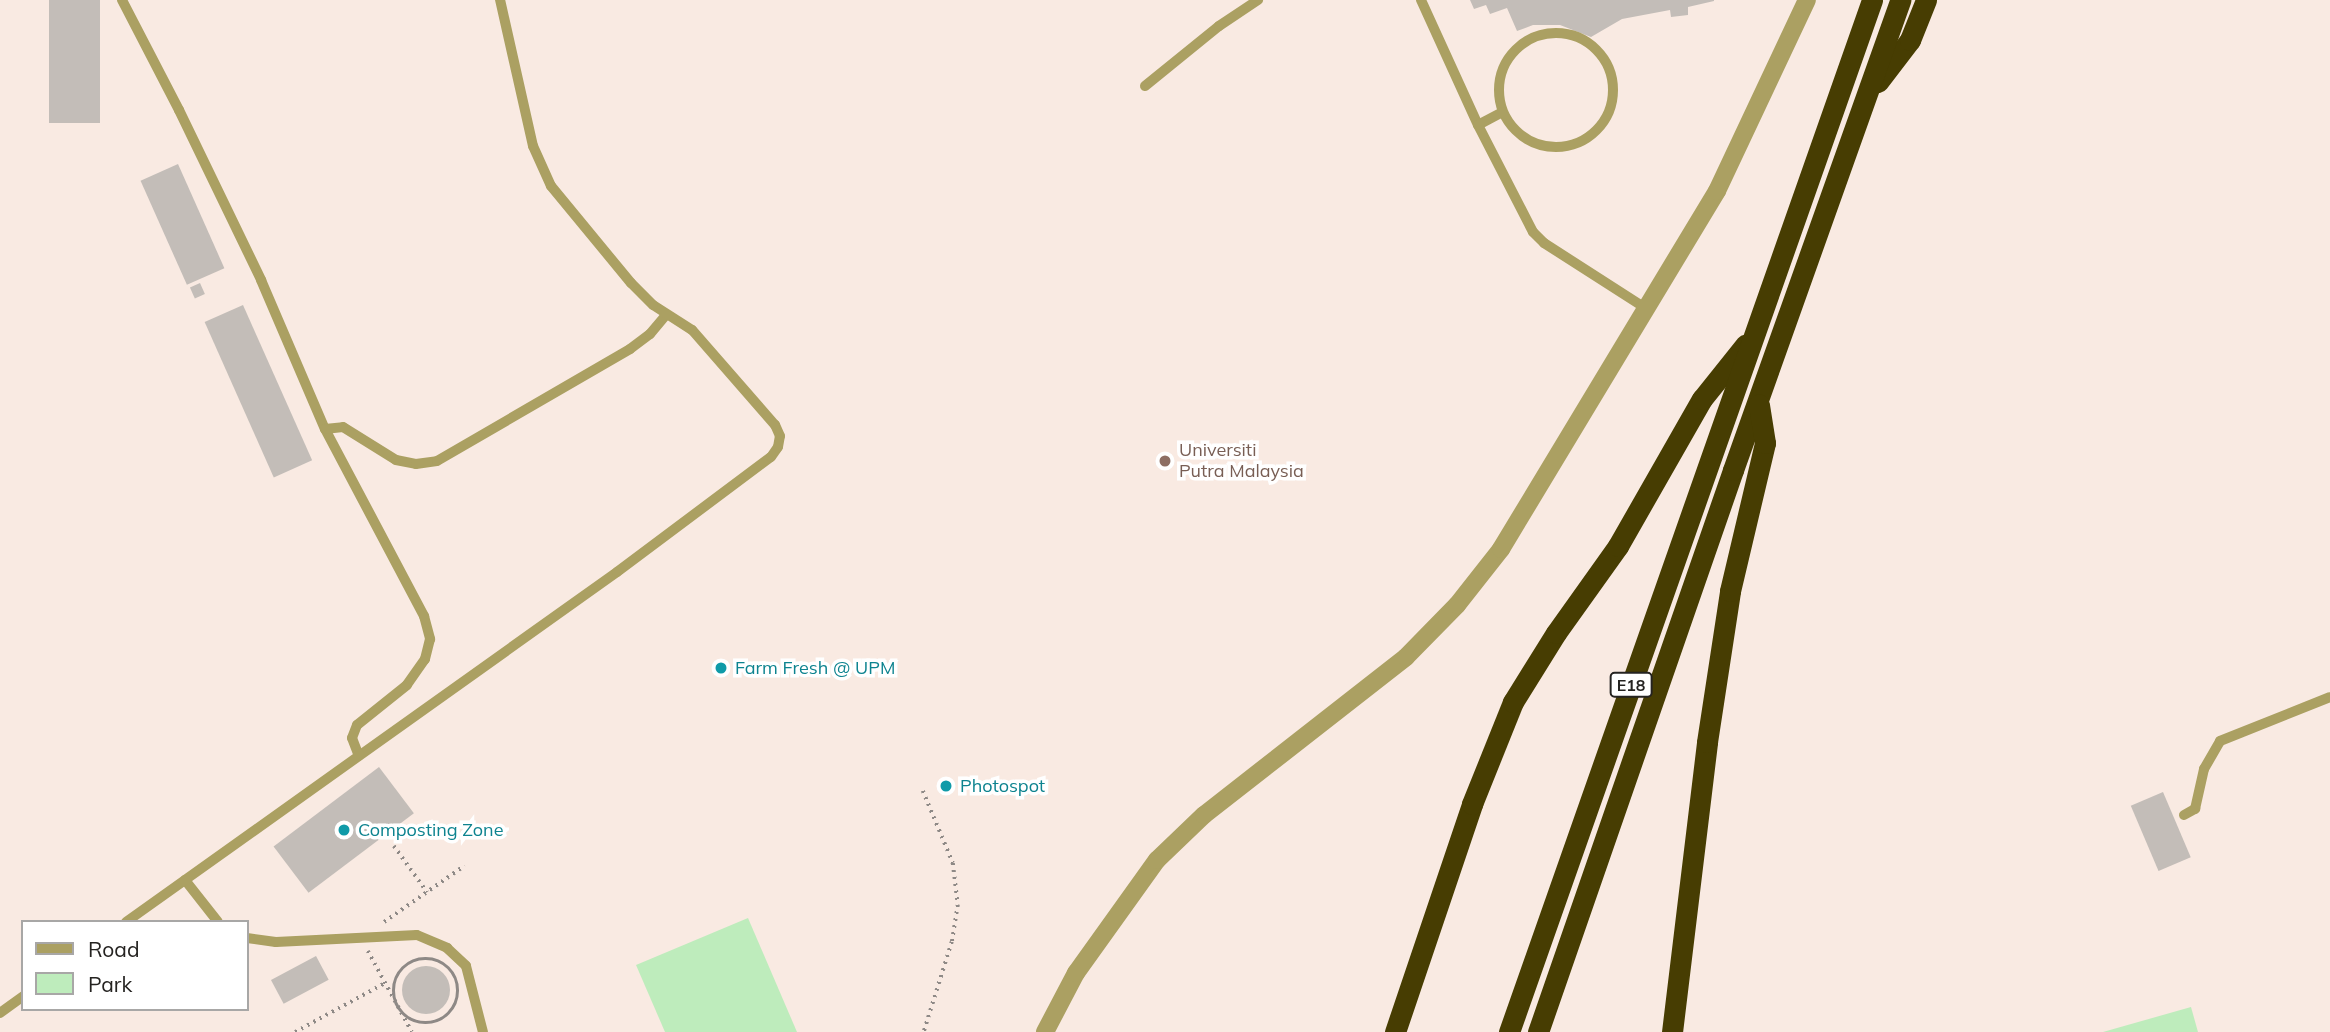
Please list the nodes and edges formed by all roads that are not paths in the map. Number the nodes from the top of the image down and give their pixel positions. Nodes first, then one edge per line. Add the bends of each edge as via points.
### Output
1 (121, 0) edge
2 (500, 0) edge
3 (1258, 0) edge
4 (1420, 0) edge
5 (1807, 0) edge
6 (1872, 0) edge
7 (1900, 0) edge
8 (1926, 0) edge
9 (1145, 86) dead end
10 (1869, 95) junction
11 (1502, 112) junction
12 (1478, 125) junction
13 (1647, 309) junction
14 (666, 315) junction
15 (1752, 338) junction
16 (1759, 401) junction
17 (325, 429) junction
18 (2330, 697) edge
19 (359, 756) junction
20 (2184, 816) dead end
21 (185, 880) junction
22 (129, 920) edge
23 (216, 920) edge
24 (248, 938) edge
25 (21, 997) edge
26 (0, 1013) edge
27 (483, 1032) edge
28 (1045, 1032) edge
29 (1395, 1032) edge
30 (1508, 1032) edge
31 (1538, 1032) edge
32 (1672, 1032) edge

1 - 17 lane via 261,280
2 - 14 lane via 540,166 567,209 631,284
3 - 9 lane
4 - 12 lane
5 - 13 street via 1717,191
6 - 15 highway, E18
7 - 10 highway, E18
8 - 10 highway via 1910,40
10 - 16 highway, E18
11 - 11 lane via 1500,72 1510,54 1543,33 1563,32 1582,39 1598,51 1609,68 1614,88 1611,107 1602,125 1578,143 1548,148 1529,142
11 - 12 lane
12 - 13 lane via 1533,232
13 - 28 street via 1502,549 1457,605 1406,657 1204,816 1157,860 1076,972
14 - 17 lane via 630,349 437,461 416,464 396,460 344,428
14 - 19 lane via 692,330 775,425 778,447 771,457 617,572
15 - 29 highway via 1702,399 1618,547 1513,702 1472,804
15 - 30 highway, E18
16 - 31 highway, E18
16 - 32 highway via 1765,443 1730,591
17 - 19 lane via 424,617 430,639 418,672 357,725 352,738
18 - 20 lane via 2220,741 2204,769 2195,809
19 - 21 lane
21 - 22 lane
21 - 23 lane
24 - 27 lane via 276,942 417,935 447,948 466,966
25 - 26 lane

